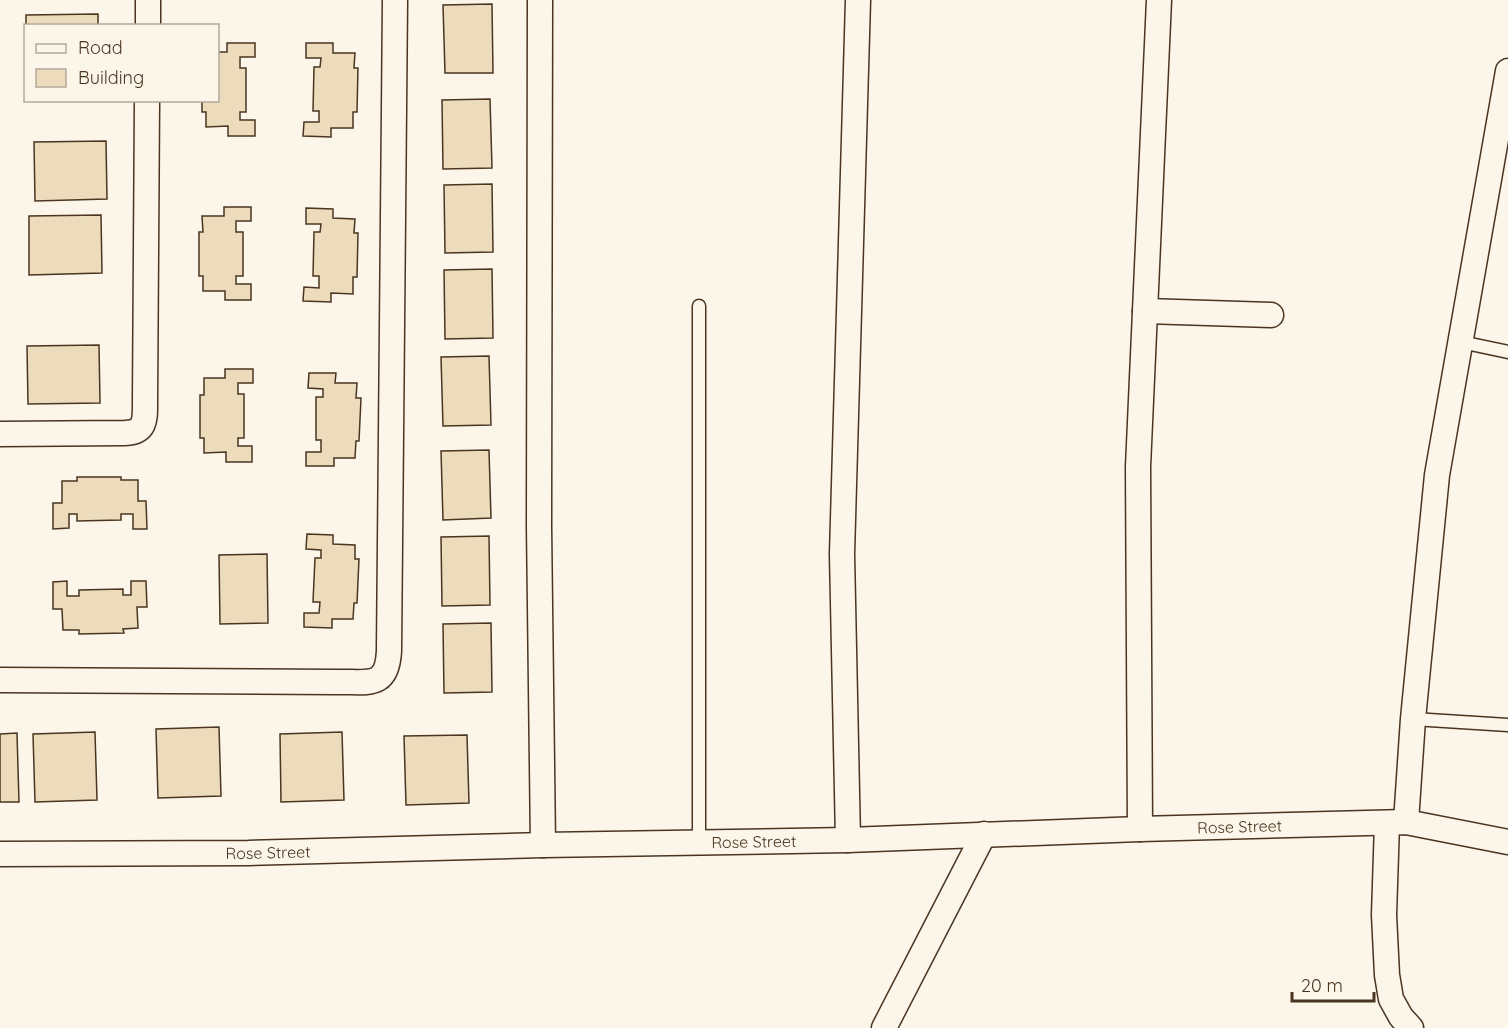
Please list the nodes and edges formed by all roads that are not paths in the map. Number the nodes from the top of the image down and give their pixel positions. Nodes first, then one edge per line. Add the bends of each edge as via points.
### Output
1 (148, 0) edge
2 (395, 0) edge
3 (540, 0) edge
4 (858, 0) edge
5 (1159, 0) edge
6 (147, 24) edge
7 (1508, 71) edge
8 (1506, 99) edge
9 (147, 102) edge
10 (699, 306) dead end
11 (1145, 311) junction
12 (1271, 315) dead end
13 (1461, 342) junction
14 (1508, 352) edge
15 (0, 434) edge
16 (0, 680) edge
17 (1413, 719) junction
18 (1508, 725) edge
19 (1396, 823) junction
20 (1140, 829) junction
21 (984, 834) junction
22 (848, 840) junction
23 (699, 842) junction
24 (1508, 842) edge
25 (543, 844) junction
26 (0, 854) edge
27 (884, 1028) edge
28 (1411, 1028) edge

1 - 6 street
2 - 16 street via 386,672 375,681 346,682
3 - 25 street
4 - 22 street via 842,554
5 - 11 street
7 - 8 street
8 - 13 street
9 - 15 street via 146,402 141,429 134,433
10 - 23 lane
11 - 12 street
11 - 20 street via 1138,467
13 - 14 lane
13 - 17 street via 1437,475
17 - 18 lane
17 - 19 street
19 - 20 street, Rose Street
19 - 24 street, Rose Street
19 - 28 street via 1384,915 1387,975 1391,999
20 - 21 street, Rose Street
21 - 22 street, Rose Street
21 - 27 street
22 - 23 street, Rose Street
23 - 25 street, Rose Street
25 - 26 street, Rose Street via 248,853

